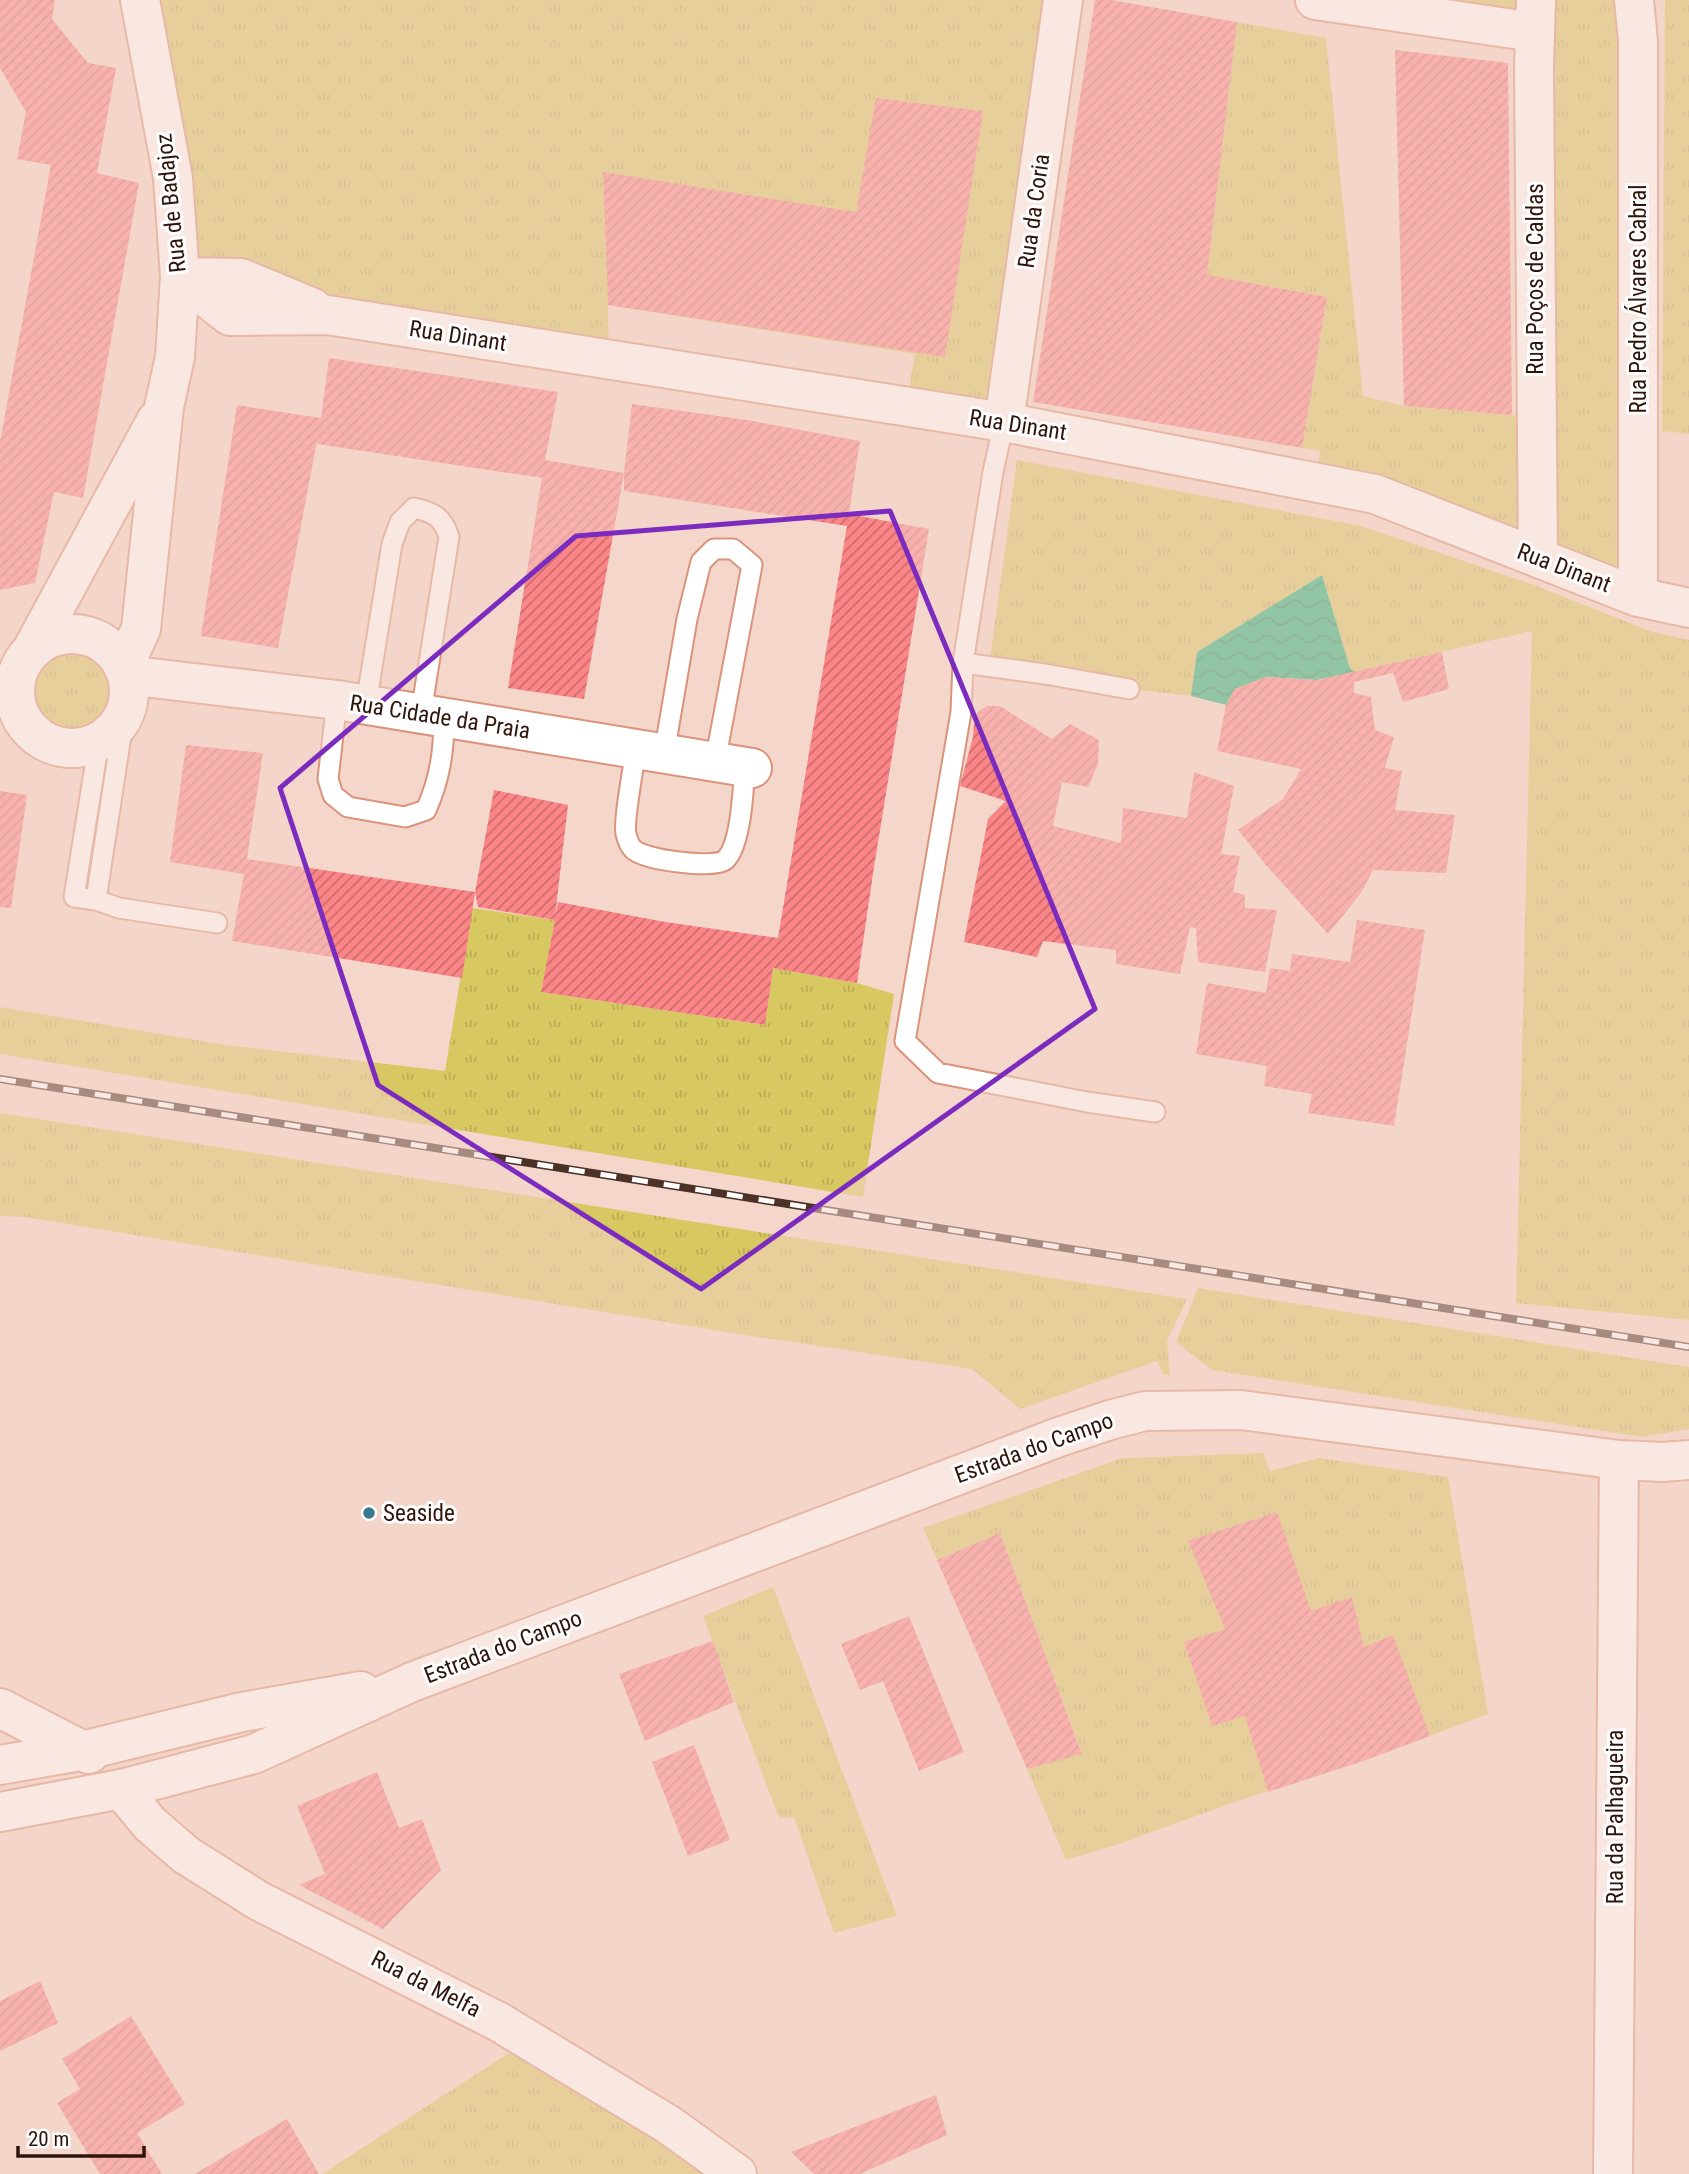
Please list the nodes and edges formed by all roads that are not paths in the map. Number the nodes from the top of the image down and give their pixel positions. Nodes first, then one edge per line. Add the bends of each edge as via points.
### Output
1 (140, 0) edge
2 (1063, 0) edge
3 (1315, 0) edge
4 (1634, 0) edge
5 (1535, 16) edge
6 (180, 277) junction
7 (164, 407) junction
8 (1004, 422) junction
9 (1538, 558) junction
10 (1638, 597) junction
11 (1689, 608) edge
12 (33, 648) junction
13 (964, 663) junction
14 (125, 671) junction
15 (1129, 689) dead end
16 (352, 702) junction
17 (433, 715) junction
18 (112, 728) junction
19 (0, 736) edge
20 (47, 744) junction
21 (650, 752) junction
22 (737, 765) junction
23 (96, 900) junction
24 (217, 923) dead end
25 (1155, 1112) dead end
26 (1619, 1460) junction
27 (1689, 1460) edge
28 (412, 1682) junction
29 (0, 1708) edge
30 (86, 1750) junction
31 (0, 1765) edge
32 (121, 1789) junction
33 (0, 1812) edge
34 (737, 2174) edge
35 (1613, 2174) edge

1 - 6 street, Rua de Badajoz via 173,178
2 - 8 street, Rua da Coria
3 - 5 street
4 - 10 street, Rua Pedro Álvares Cabral via 1638,41
5 - 9 street, Rua Poços de Caldas
6 - 7 street, Rua de Badajoz via 175,357
6 - 8 street, Rua Dinant via 241,278 328,314
7 - 12 street
7 - 14 street via 141,629
8 - 9 street, Rua Dinant via 1375,494
8 - 13 lane
9 - 10 street, Rua Dinant
10 - 11 street, Rua Dinant
12 - 14 street via 59,635 88,635 105,643
12 - 20 street via 15,681 15,700 20,718
13 - 15 lane
13 - 25 lane via 961,712 905,1041 938,1073
14 - 16 street, Rua Cidade da Praia
14 - 18 street via 129,696
16 - 17 street, Rua Cidade da Praia
16 - 17 lane via 328,779 333,795 348,807 405,817 426,810 437,785 444,749
16 - 17 lane via 392,544 400,522 414,508 431,512 444,522 449,537
17 - 21 street, Rua Cidade da Praia
18 - 20 street via 83,748
18 - 23 lane
18 - 23 lane via 74,897
19 - 20 street
21 - 22 street, Rua Cidade da Praia
21 - 22 lane via 625,832 633,849 644,856 709,865 725,860 734,847 744,788
21 - 22 lane via 701,562 714,550 733,549 752,565
23 - 24 lane via 119,908
26 - 27 street, Estrada do Campo
26 - 28 street, Estrada do Campo via 1241,1410 1145,1411 1059,1437
26 - 35 street, Rua da Palhagueira
28 - 30 street, Estrada do Campo via 242,1713
28 - 32 street, Estrada do Campo via 254,1754
29 - 30 street
30 - 31 street, Estrada do Campo
30 - 32 street, Rua da Melfa
32 - 33 street, Estrada do Campo
32 - 34 street, Rua da Melfa via 150,1824 186,1854 259,1901 499,2022 669,2125

